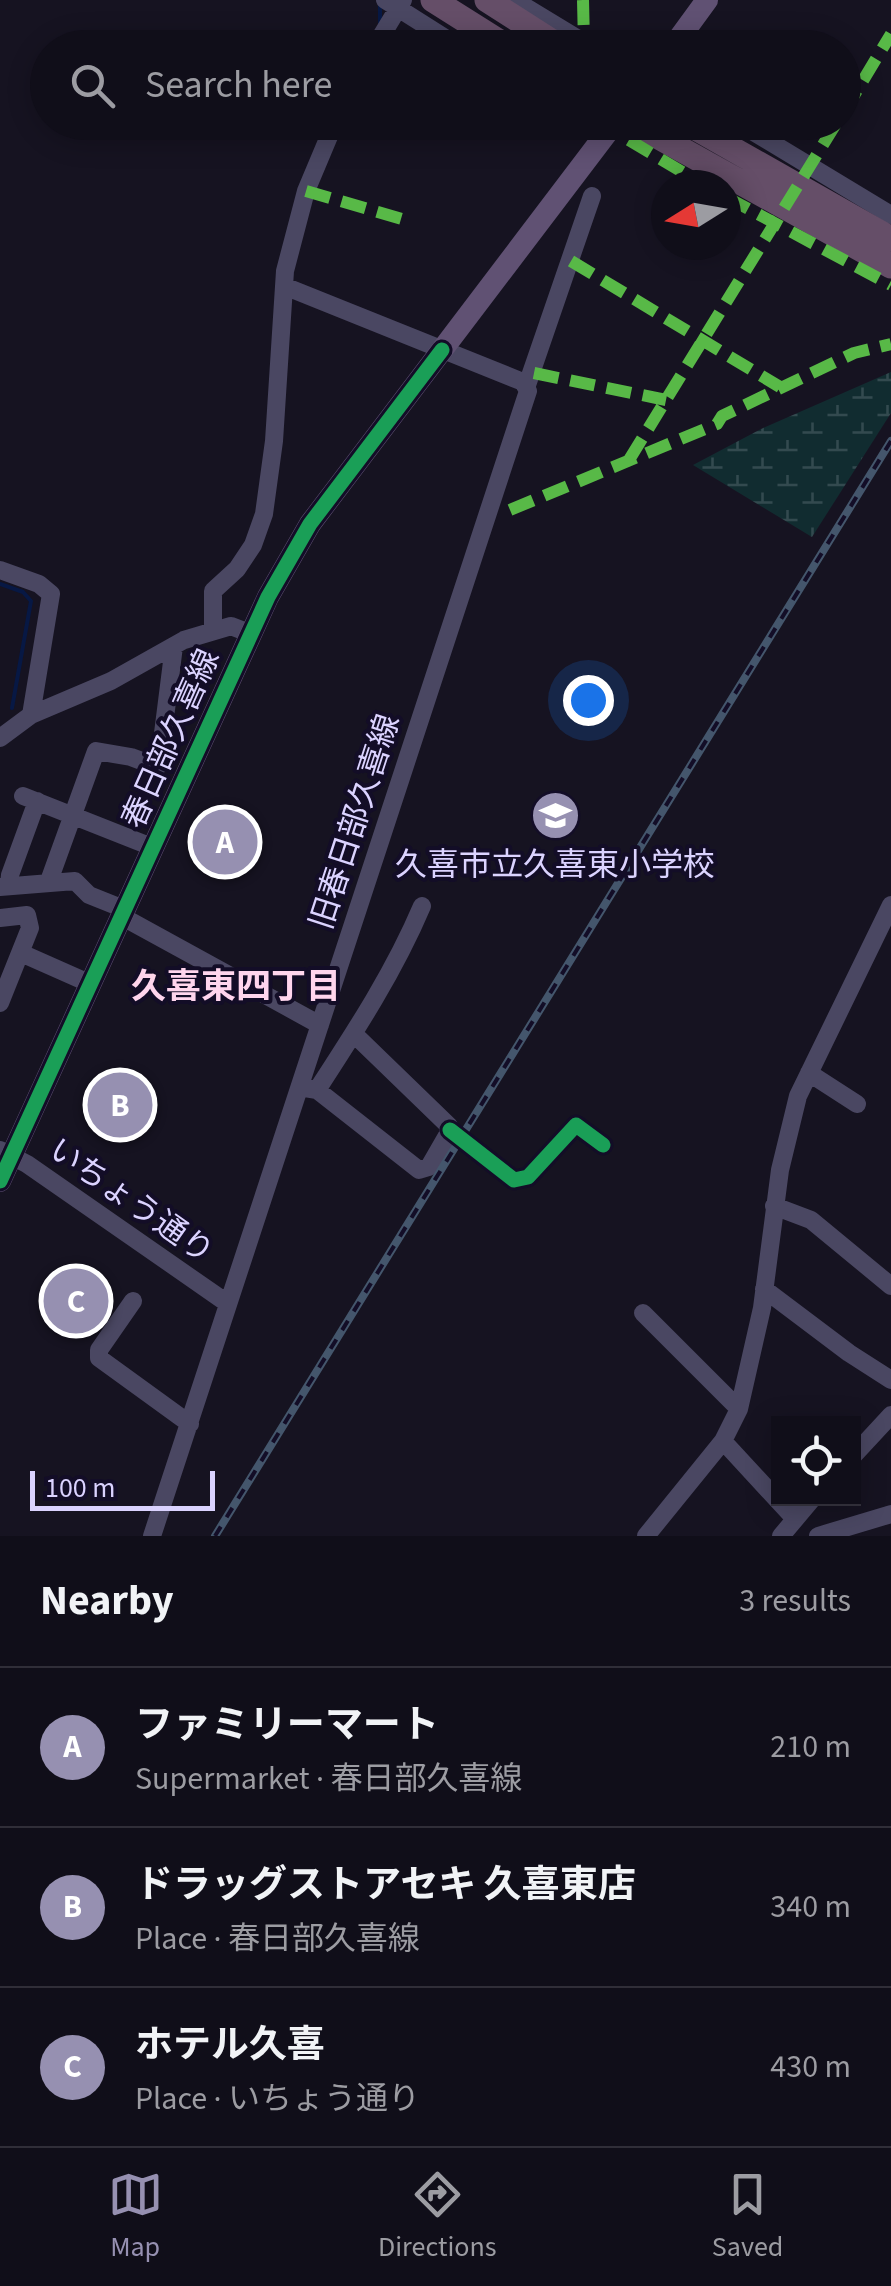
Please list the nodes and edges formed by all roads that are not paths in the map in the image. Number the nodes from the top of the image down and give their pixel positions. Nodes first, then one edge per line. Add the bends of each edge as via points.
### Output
1 (433, 0) edge
2 (487, 0) edge
3 (514, 0) edge
4 (707, 0) edge
5 (395, 3) edge
6 (382, 30) edge
7 (435, 30) edge
8 (480, 30) edge
9 (534, 30) edge
10 (563, 30) edge
11 (685, 30) edge
12 (327, 140) edge
13 (602, 140) edge
14 (664, 140) edge
15 (716, 140) edge
16 (767, 140) edge
17 (592, 196) dead end
18 (891, 215) edge
19 (891, 239) edge
20 (891, 266) edge
21 (284, 286) junction
22 (442, 350) junction
23 (527, 385) junction
24 (0, 570) edge
25 (213, 631) junction
26 (250, 633) junction
27 (174, 646) junction
28 (31, 715) junction
29 (0, 738) edge
30 (162, 753) junction
31 (189, 765) junction
32 (74, 814) junction
33 (152, 848) junction
34 (49, 881) junction
35 (5, 886) edge
36 (891, 905) edge
37 (422, 906) dead end
38 (123, 913) junction
39 (0, 918) edge
40 (21, 954) junction
41 (91, 984) junction
42 (0, 1003) edge
43 (320, 1025) junction
44 (354, 1034) junction
45 (810, 1073) junction
46 (308, 1088) junction
47 (858, 1104) dead end
48 (6, 1153) edge
49 (0, 1181) edge
50 (774, 1206) junction
51 (891, 1286) edge
52 (764, 1288) junction
53 (134, 1301) dead end
54 (227, 1302) junction
55 (643, 1313) dead end
56 (890, 1377) edge
57 (738, 1409) junction
58 (891, 1415) edge
59 (190, 1424) junction
60 (723, 1441) junction
61 (861, 1447) edge
62 (806, 1506) edge
63 (891, 1514) edge
64 (795, 1518) junction
65 (152, 1536) edge
66 (646, 1536) edge
67 (781, 1536) edge
68 (818, 1536) edge

1 - 8 highway
2 - 9 highway
3 - 10 street
4 - 11 main road
5 - 6 street
5 - 7 street
12 - 21 street via 306,191
13 - 22 main road, 春日部久喜線
14 - 20 highway
15 - 19 highway
16 - 18 street
17 - 23 street, 旧春日部久喜線
21 - 22 street
21 - 25 street via 264,514 245,557 213,591
22 - 23 street
22 - 26 main road, 春日部久喜線 via 310,524
23 - 43 street, 旧春日部久喜線
24 - 28 street via 51,594
25 - 26 street via 237,627
25 - 27 street
26 - 31 main road, 春日部久喜線
27 - 28 street
27 - 30 street
28 - 29 street
30 - 31 street
30 - 32 street via 155,766 96,751
31 - 33 main road, 春日部久喜線
32 - 33 street
32 - 34 street
32 - 35 street via 30,798
33 - 38 main road, 春日部久喜線
34 - 35 street
34 - 38 street via 76,881
36 - 45 street
37 - 44 street
38 - 41 main road, 春日部久喜線
38 - 43 street
39 - 40 street via 27,915
40 - 41 street
40 - 42 street
41 - 48 main road, 春日部久喜線
43 - 46 street, 旧春日部久喜線
44 - 46 street
44 - 46 street via 449,1126 429,1167 419,1170
45 - 47 street
45 - 50 street via 798,1096
46 - 54 street, 旧春日部久喜線
48 - 49 main road, 春日部久喜線
48 - 54 street, いちょう通り
50 - 51 street via 811,1220
50 - 52 street
52 - 56 street
52 - 57 street
53 - 59 street via 99,1358
54 - 59 street, 旧春日部久喜線
55 - 57 street
57 - 60 street
58 - 61 street
59 - 65 street, 旧春日部久喜線
60 - 64 street
60 - 66 street
62 - 64 street
63 - 68 street
64 - 67 street

